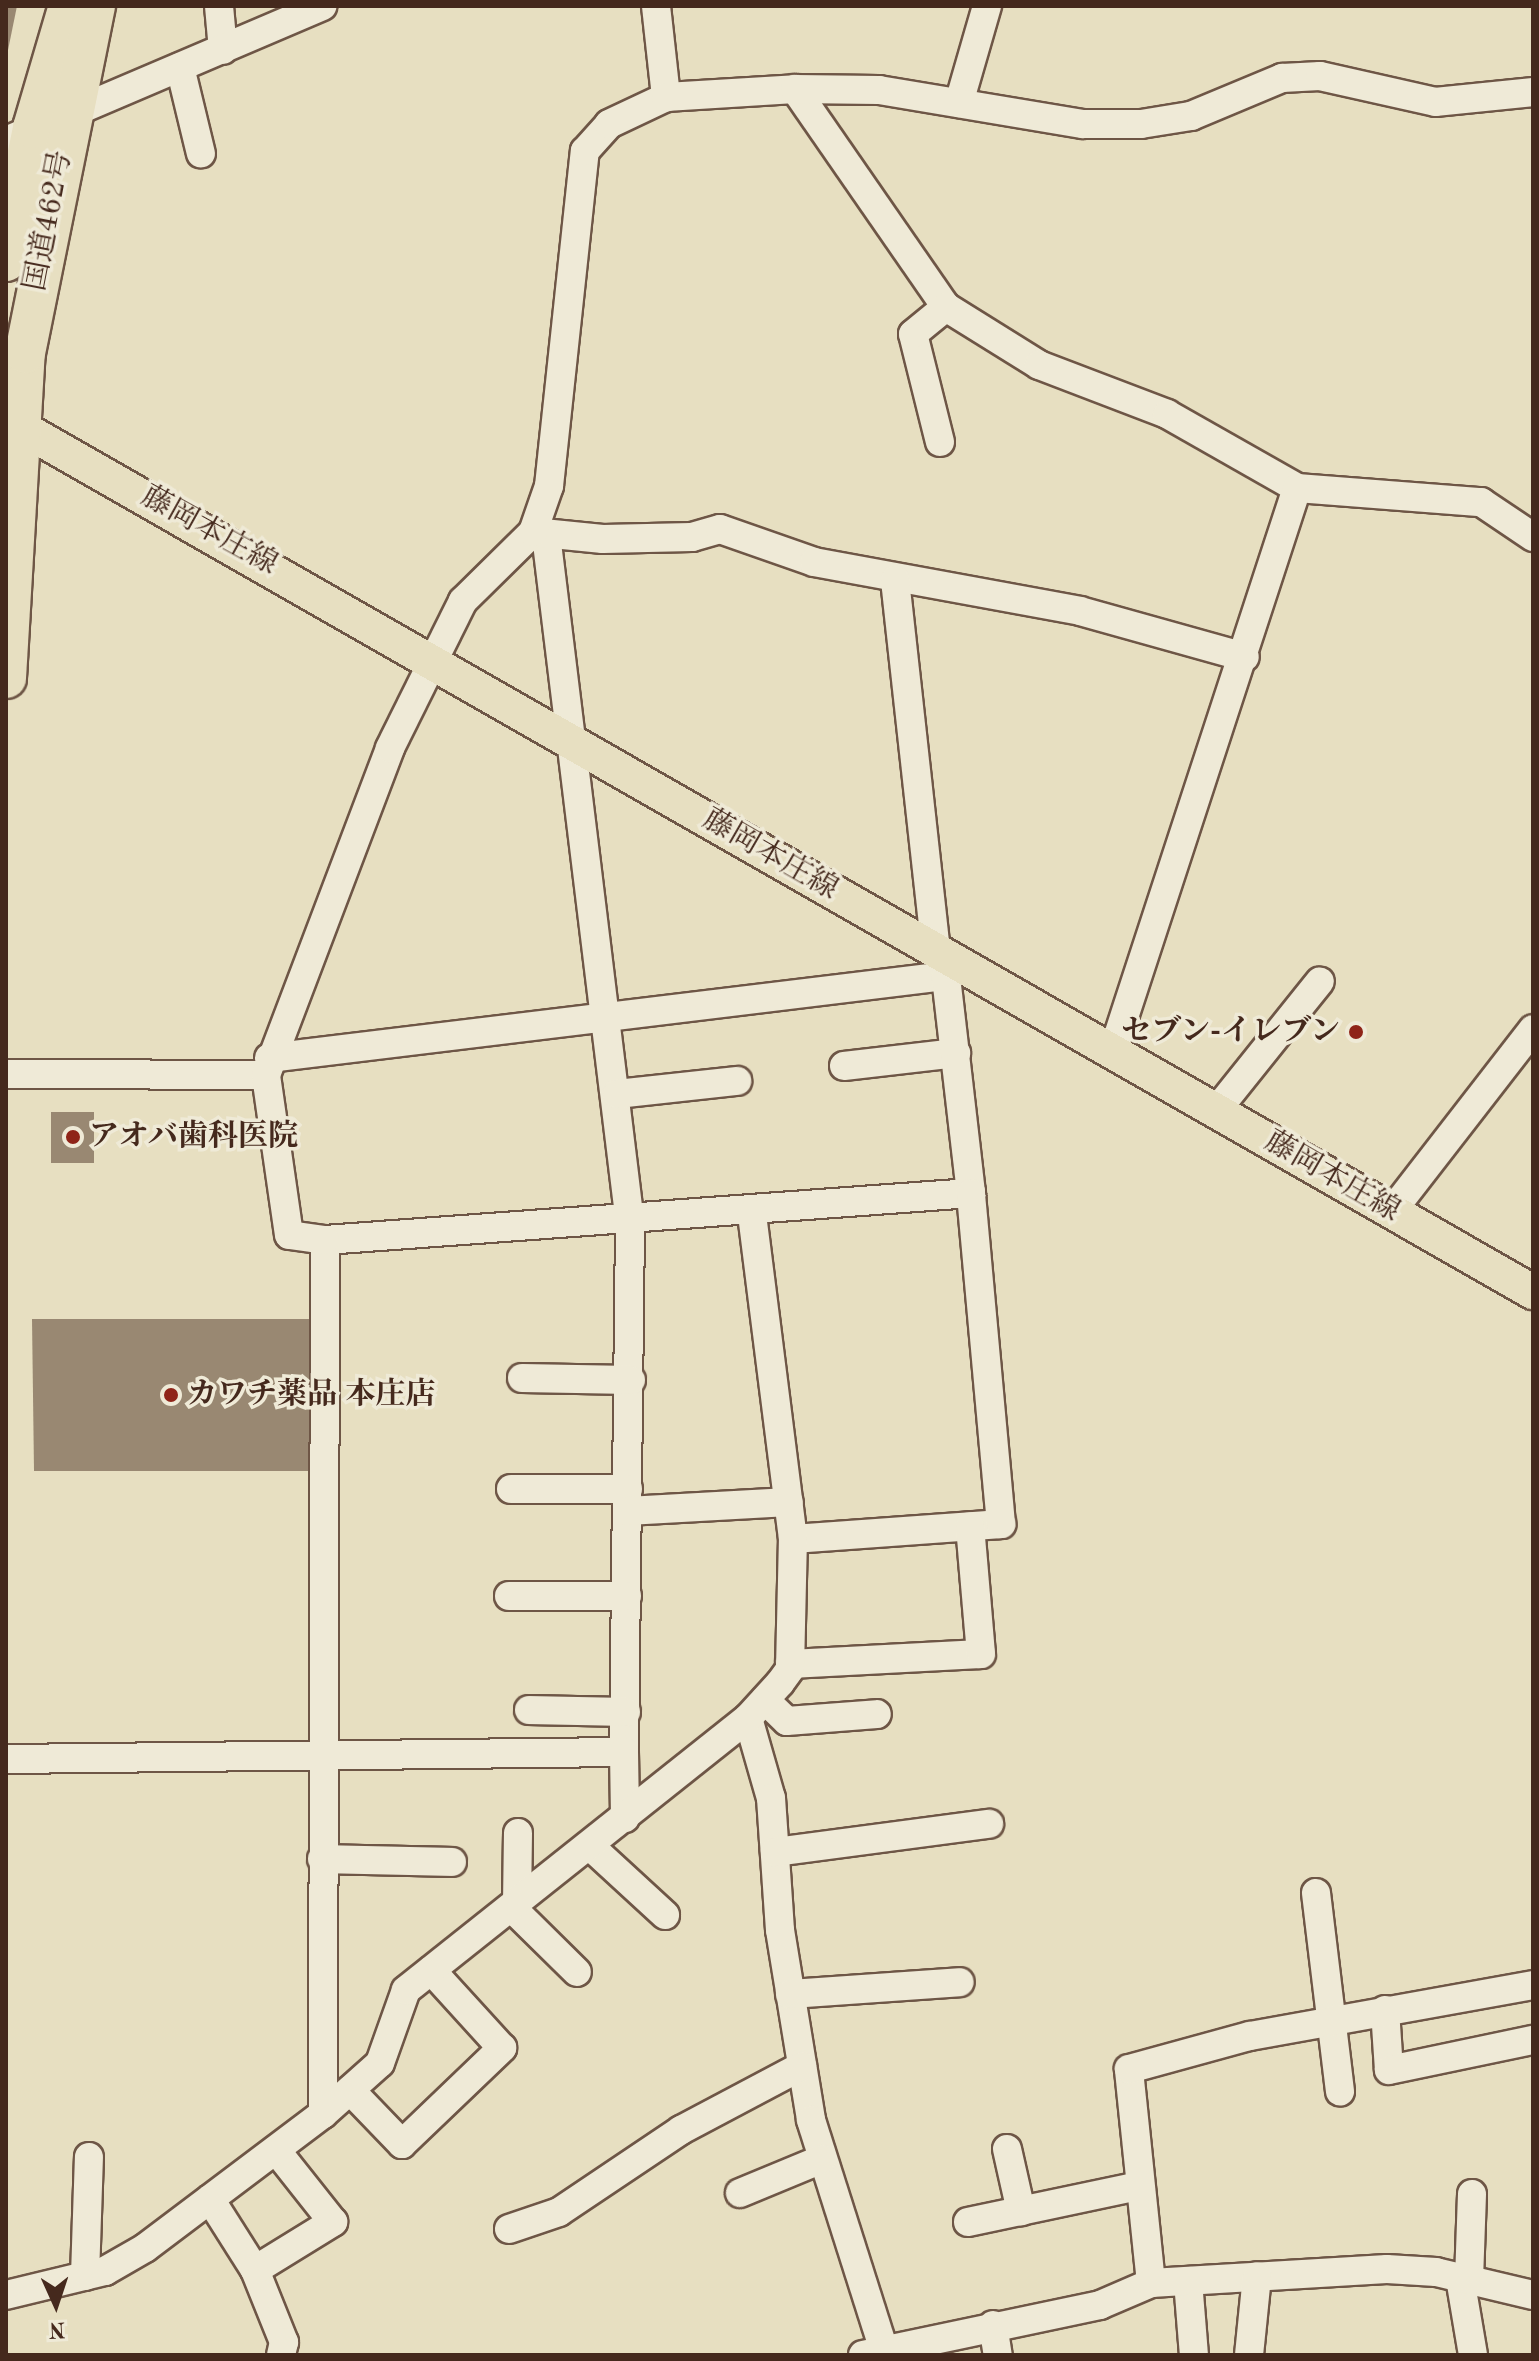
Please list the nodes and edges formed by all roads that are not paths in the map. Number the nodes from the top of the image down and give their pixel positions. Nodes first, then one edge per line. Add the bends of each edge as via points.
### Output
1 (69, 6) edge
2 (95, 6) edge
3 (219, 6) edge
4 (322, 6) edge
5 (656, 6) edge
6 (987, 6) edge
7 (223, 50) junction
8 (180, 67) junction
9 (795, 89) junction
10 (1533, 92) edge
11 (666, 97) junction
12 (959, 103) junction
13 (70, 113) junction
14 (19, 134) edge
15 (201, 154) dead end
16 (6, 261) edge
17 (946, 307) junction
18 (12, 422) edge
19 (940, 442) dead end
20 (1297, 488) junction
21 (533, 532) junction
22 (1533, 537) edge
23 (895, 580) junction
24 (1245, 657) junction
25 (436, 659) junction
26 (6, 678) edge
27 (573, 741) junction
28 (945, 963) junction
29 (1320, 981) dead end
30 (609, 1014) junction
31 (1533, 1029) edge
32 (1113, 1051) junction
33 (956, 1053) junction
34 (268, 1066) junction
35 (844, 1066) dead end
36 (6, 1074) edge
37 (737, 1081) dead end
38 (617, 1094) junction
39 (1216, 1111) junction
40 (971, 1193) junction
41 (1392, 1211) junction
42 (752, 1214) junction
43 (630, 1223) junction
44 (325, 1240) junction
45 (1533, 1292) edge
46 (522, 1378) dead end
47 (631, 1380) junction
48 (511, 1489) dead end
49 (628, 1500) junction
50 (789, 1502) junction
51 (970, 1526) junction
52 (793, 1539) junction
53 (509, 1596) dead end
54 (627, 1596) junction
55 (790, 1664) junction
56 (756, 1709) junction
57 (529, 1710) dead end
58 (626, 1712) junction
59 (877, 1714) dead end
60 (624, 1752) junction
61 (322, 1757) junction
62 (6, 1759) edge
63 (625, 1818) junction
64 (989, 1824) dead end
65 (518, 1833) dead end
66 (590, 1846) junction
67 (775, 1852) junction
68 (322, 1859) junction
69 (452, 1862) dead end
70 (1316, 1893) dead end
71 (515, 1906) junction
72 (665, 1915) dead end
73 (431, 1970) junction
74 (577, 1972) dead end
75 (960, 1982) dead end
76 (1533, 1985) edge
77 (790, 1994) junction
78 (1385, 2010) junction
79 (1332, 2019) junction
80 (1533, 2040) edge
81 (802, 2066) junction
82 (350, 2090) junction
83 (1340, 2092) dead end
84 (323, 2114) junction
85 (1007, 2149) dead end
86 (276, 2150) junction
87 (89, 2157) dead end
88 (822, 2159) junction
89 (1139, 2186) junction
90 (740, 2193) dead end
91 (1472, 2194) dead end
92 (210, 2199) junction
93 (1021, 2211) junction
94 (968, 2222) dead end
95 (509, 2229) dead end
96 (255, 2270) junction
97 (85, 2276) junction
98 (1257, 2276) junction
99 (1465, 2279) junction
100 (1188, 2281) junction
101 (1151, 2283) junction
102 (6, 2295) edge
103 (1533, 2295) edge
104 (993, 2325) junction
105 (944, 2346) edge
106 (873, 2351) edge
107 (281, 2355) edge
108 (998, 2355) edge
109 (1194, 2355) edge
110 (1249, 2355) edge
111 (1473, 2355) edge

1 - 14 highway, 国道462号
2 - 13 highway, 国道462号
3 - 7 street
4 - 7 street
5 - 11 street
6 - 12 street
7 - 8 street
8 - 13 street
8 - 15 street
9 - 11 street
9 - 12 street via 879,90
9 - 17 street
10 - 12 street via 1435,102 1320,76 1282,78 1191,116 1141,124 1083,124
11 - 21 street via 609,124 585,151 549,486
13 - 14 street
13 - 18 highway, 国道462号
14 - 16 highway, 国道462号
17 - 19 street via 913,334
17 - 20 street via 1039,365 1167,414
18 - 25 main road, 藤岡本庄線
18 - 26 highway, 国道462号
20 - 22 street via 1481,502
20 - 24 street
21 - 23 street via 662,538 720,529
21 - 25 street via 463,601
21 - 27 street via 547,543
23 - 24 street via 1080,611
23 - 28 street
24 - 32 street
25 - 27 main road, 藤岡本庄線
25 - 34 street via 350,841
27 - 28 main road, 藤岡本庄線
27 - 30 street
28 - 30 street
28 - 32 main road, 藤岡本庄線
28 - 33 street
29 - 39 street
30 - 34 street
30 - 38 street
31 - 41 street
32 - 39 main road, 藤岡本庄線
33 - 35 street
33 - 40 street
34 - 36 street
34 - 44 street via 289,1235
37 - 38 street
38 - 43 street
39 - 41 main road, 藤岡本庄線
40 - 42 street
40 - 51 street via 1001,1524
41 - 45 main road, 藤岡本庄線
42 - 43 street
42 - 50 street
43 - 44 street
43 - 47 street
44 - 61 street
46 - 47 street
47 - 49 street
48 - 49 street
49 - 50 street
49 - 54 street
50 - 52 street
51 - 52 street
51 - 55 street via 981,1654
52 - 55 street
53 - 54 street
54 - 58 street
55 - 56 street
56 - 59 street via 787,1721
56 - 63 street
56 - 67 street
57 - 58 street
58 - 60 street
60 - 61 street
60 - 63 street
61 - 62 street
61 - 68 street
63 - 66 street
64 - 67 street
65 - 71 street
66 - 71 street
66 - 72 street
67 - 77 street
68 - 69 street
68 - 84 street
70 - 79 street
71 - 73 street
71 - 74 street
73 - 82 street via 406,1990 380,2063
73 - 82 street via 502,2048 402,2144
75 - 77 street
76 - 78 street
77 - 81 street
78 - 79 street
78 - 80 street via 1389,2070
79 - 83 street
79 - 89 street via 1129,2069
81 - 88 street
81 - 95 street via 681,2130 559,2212
82 - 84 street
84 - 86 street
85 - 93 street
86 - 92 street
86 - 96 street via 333,2222
87 - 97 street
88 - 90 street
88 - 106 street
89 - 93 street
89 - 101 street
91 - 99 street
92 - 96 street
92 - 97 street via 145,2248
93 - 94 street
96 - 107 street via 284,2342
97 - 102 street
98 - 99 street via 1387,2269
98 - 100 street
98 - 110 street
99 - 103 street
99 - 111 street
100 - 101 street
100 - 109 street
101 - 104 street via 1100,2305
104 - 105 street
104 - 108 street
105 - 106 street

